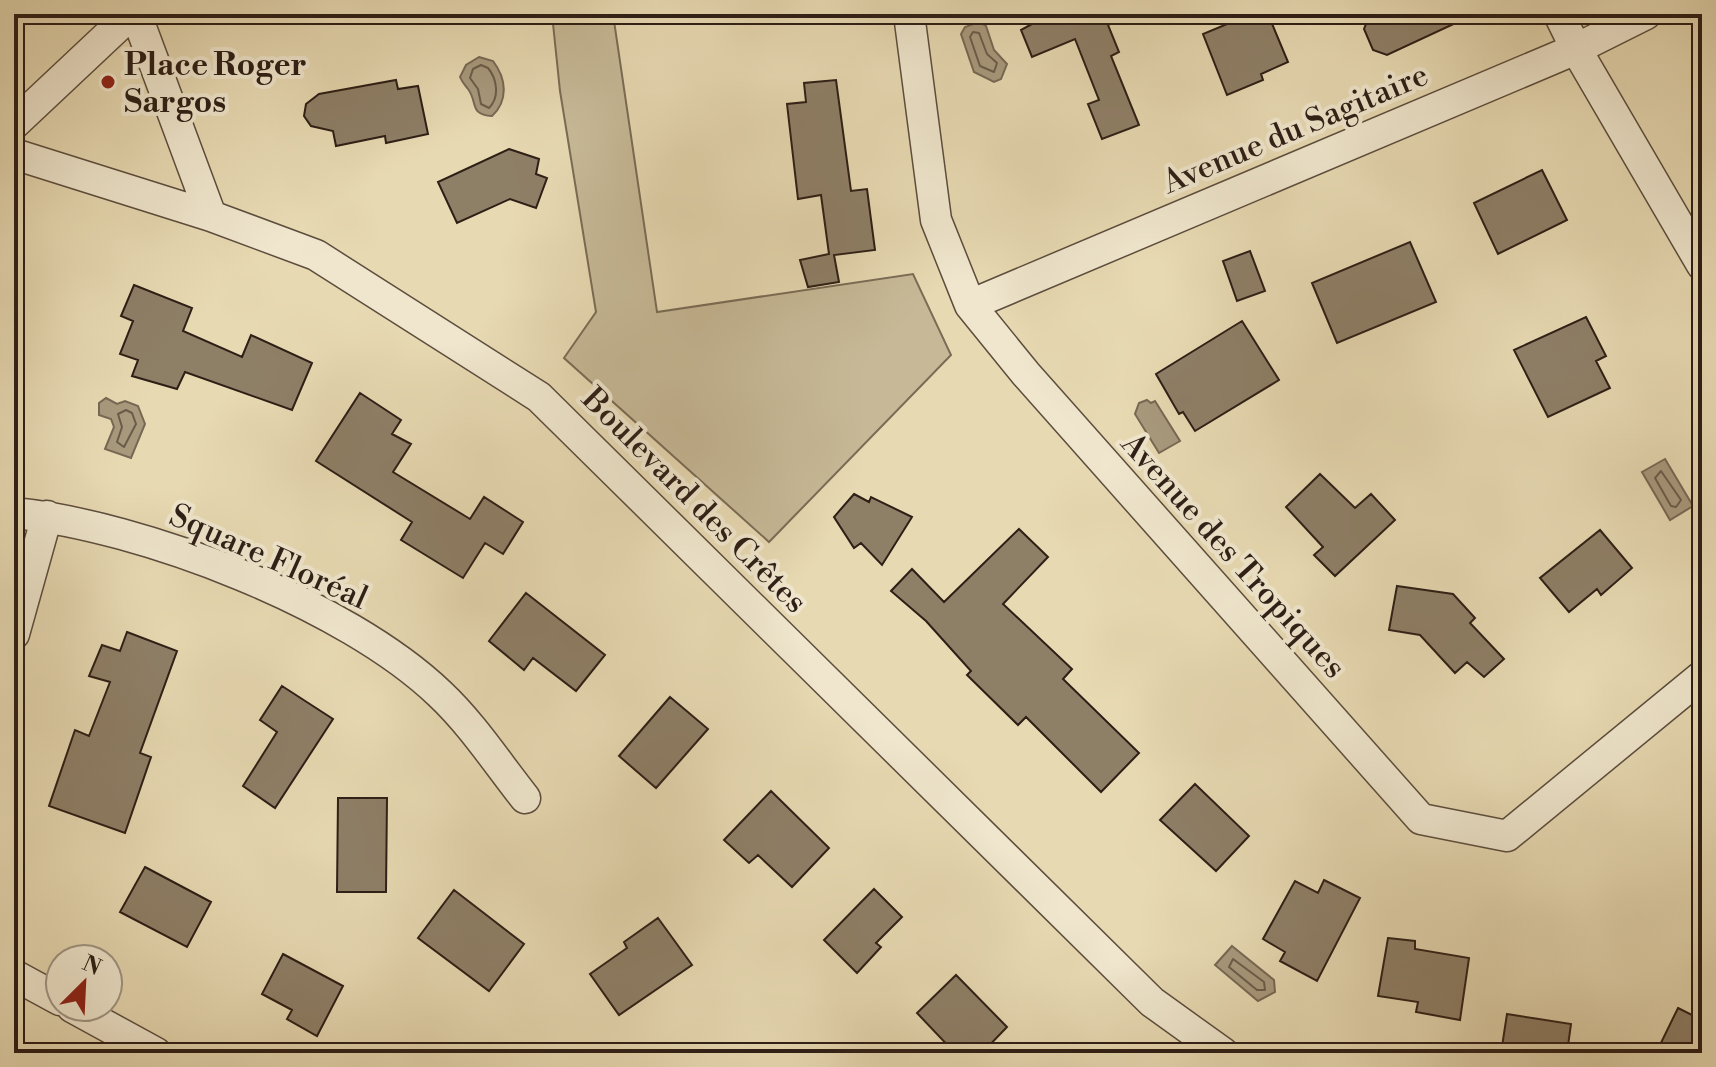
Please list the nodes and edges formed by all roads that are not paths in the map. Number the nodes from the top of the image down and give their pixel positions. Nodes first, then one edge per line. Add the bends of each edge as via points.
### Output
1 (133, 14) edge
2 (909, 14) edge
3 (1559, 14) edge
4 (1646, 14) edge
5 (1576, 49) junction
6 (14, 124) edge
7 (14, 154) edge
8 (211, 216) junction
9 (1702, 265) edge
10 (970, 305) junction
11 (14, 513) edge
12 (47, 516) junction
13 (14, 634) edge
14 (1702, 676) edge
15 (525, 798) dead end
16 (14, 975) edge
17 (44, 991) edge
18 (101, 1023) edge
19 (156, 1053) edge
20 (1223, 1053) edge

1 - 6 street
1 - 8 street
2 - 10 street, Avenue des Tropiques via 936,220
3 - 5 street
4 - 5 street, Avenue du Sagitaire
5 - 9 street
5 - 10 street, Avenue du Sagitaire
7 - 8 street, Boulevard des Crêtes
8 - 20 street, Boulevard des Crêtes via 316,255 539,397 1152,1002
10 - 14 street, Avenue des Tropiques via 1421,819 1507,836
11 - 12 street, Square Floréal
12 - 13 street
12 - 15 street, Square Floréal via 146,540 273,590 362,634 441,694
16 - 17 street
18 - 19 street

